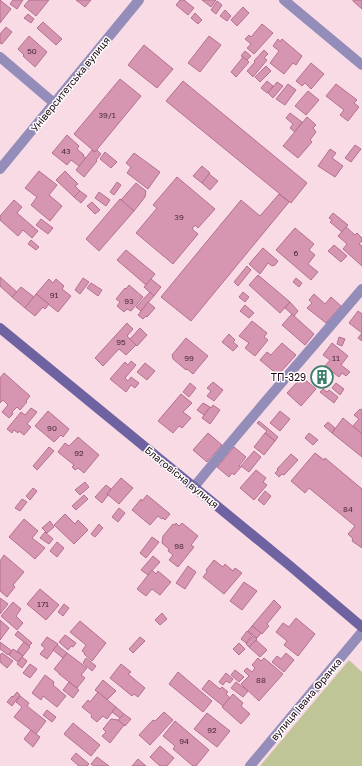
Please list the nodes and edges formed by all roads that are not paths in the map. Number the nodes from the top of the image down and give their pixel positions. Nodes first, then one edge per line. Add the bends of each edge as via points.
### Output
1 (139, 0) edge
2 (284, 0) edge
3 (0, 57) edge
4 (362, 65) edge
5 (54, 103) junction
6 (0, 169) edge
7 (362, 289) edge
8 (0, 328) edge
9 (194, 487) junction
10 (362, 627) edge
11 (362, 632) edge
12 (250, 766) edge

1 - 5 street, Університетська вулиця
2 - 4 street
3 - 5 street
5 - 6 street, Університетська вулиця
7 - 9 street
8 - 9 main road, Благовісна вулиця
9 - 10 main road, Благовісна вулиця
11 - 12 street, вулиця Івана Франка

